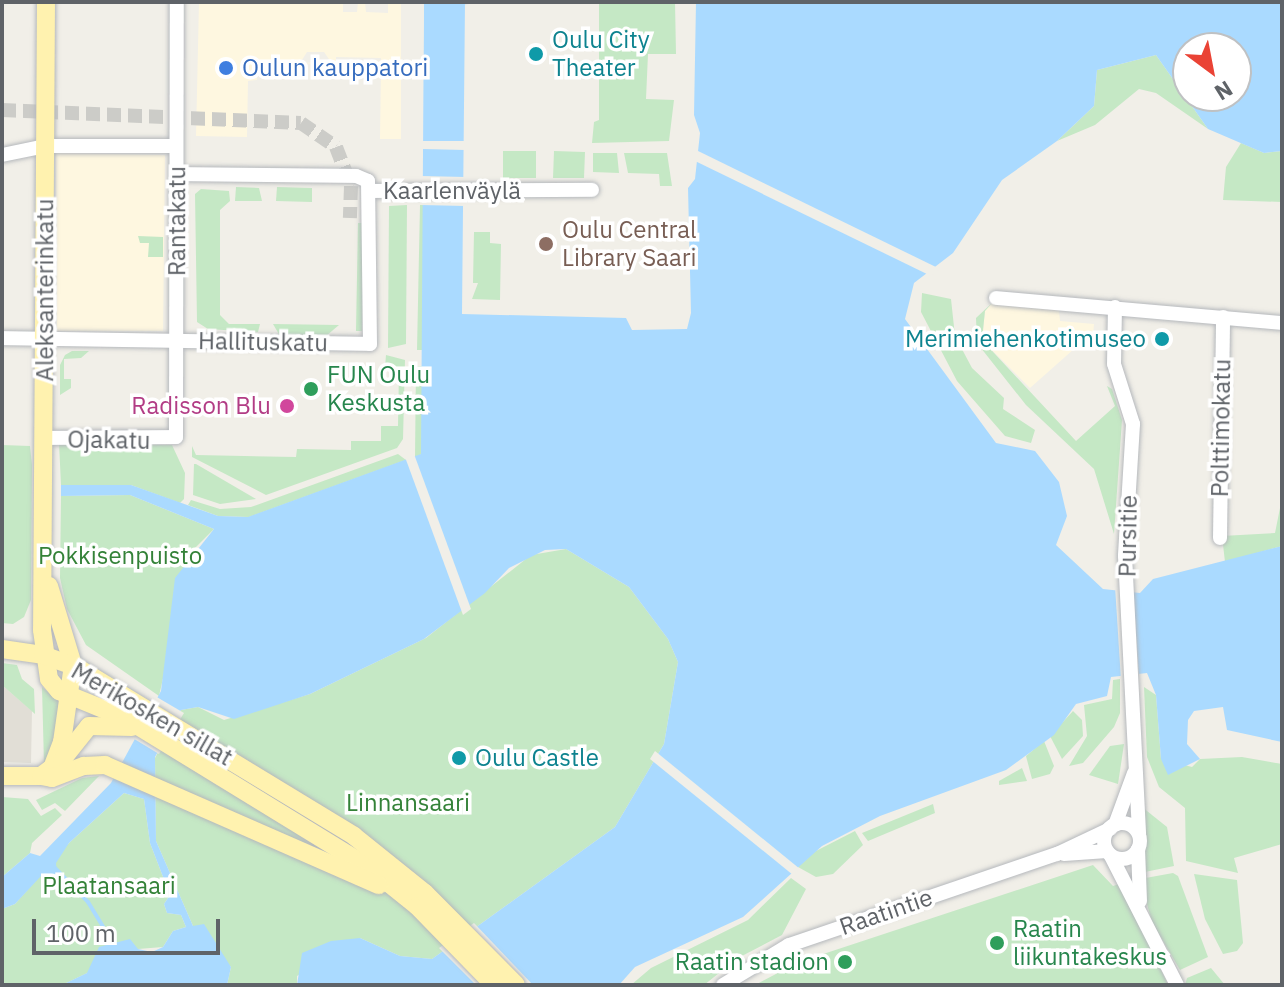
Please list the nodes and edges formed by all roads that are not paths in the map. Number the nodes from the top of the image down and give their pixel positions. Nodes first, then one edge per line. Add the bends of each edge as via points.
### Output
1 (46, 2) edge
2 (177, 2) edge
3 (46, 146) junction
4 (176, 146) junction
5 (2, 155) edge
6 (177, 174) junction
7 (592, 190) dead end
8 (371, 191) junction
9 (996, 298) dead end
10 (1115, 307) junction
11 (1223, 317) junction
12 (1282, 323) edge
13 (2, 338) edge
14 (45, 339) junction
15 (177, 340) junction
16 (44, 438) junction
17 (174, 440) joint
18 (1220, 538) dead end
19 (46, 577) junction
20 (2, 649) edge
21 (43, 655) junction
22 (73, 665) junction
23 (70, 698) junction
24 (123, 721) junction
25 (1136, 769) junction
26 (47, 772) junction
27 (2, 776) edge
28 (1112, 827) junction
29 (1138, 841) junction
30 (1109, 853) junction
31 (1057, 854) junction
32 (415, 898) junction
33 (1141, 913) junction
34 (494, 985) edge
35 (516, 985) edge
36 (723, 985) edge
37 (1177, 985) edge

1 - 3 main road, Aleksanterinkatu
2 - 4 street, Rantakatu
3 - 4 street
3 - 5 street
3 - 14 main road, Aleksanterinkatu
4 - 6 street, Rantakatu
6 - 8 street, Kaarlenväylä via 356,176 368,181
6 - 15 street, Rantakatu
7 - 8 street, Kaarlenväylä
8 - 15 street, Hallituskatu via 370,344
9 - 10 street
10 - 11 street
10 - 25 street, Pursitie via 1114,364 1133,412 1125,556
11 - 12 street
11 - 18 street, Polttimokatu
13 - 14 street, Hallituskatu
14 - 15 street, Hallituskatu
14 - 16 main road, Aleksanterinkatu
15 - 17 street, Rantakatu
16 - 17 street, Ojakatu
16 - 19 main road, Aleksanterinkatu
19 - 21 main road, Aleksanterinkatu
19 - 22 main road, Aleksanterinkatu
20 - 21 main road
21 - 22 main road, Merikosken sillat
21 - 23 main road, Merikosken sillat via 49,679
22 - 23 main road
22 - 32 main road, Merikosken sillat via 354,836
23 - 24 main road, Merikosken sillat
23 - 26 main road
24 - 26 main road via 89,726
24 - 32 main road, Merikosken sillat
25 - 28 street, Pursitie
25 - 29 street, Pursitie
26 - 27 main road
26 - 32 main road via 52,778 84,766 105,765
28 - 29 street via 1127,824
28 - 30 street via 1105,840
28 - 31 street, Raatintie
29 - 30 street via 1126,859
29 - 33 street
30 - 31 street, Raatintie
30 - 33 street
31 - 36 street, Raatintie via 789,945
32 - 34 main road, Merikosken sillat
32 - 35 main road, Merikosken sillat
33 - 37 street

